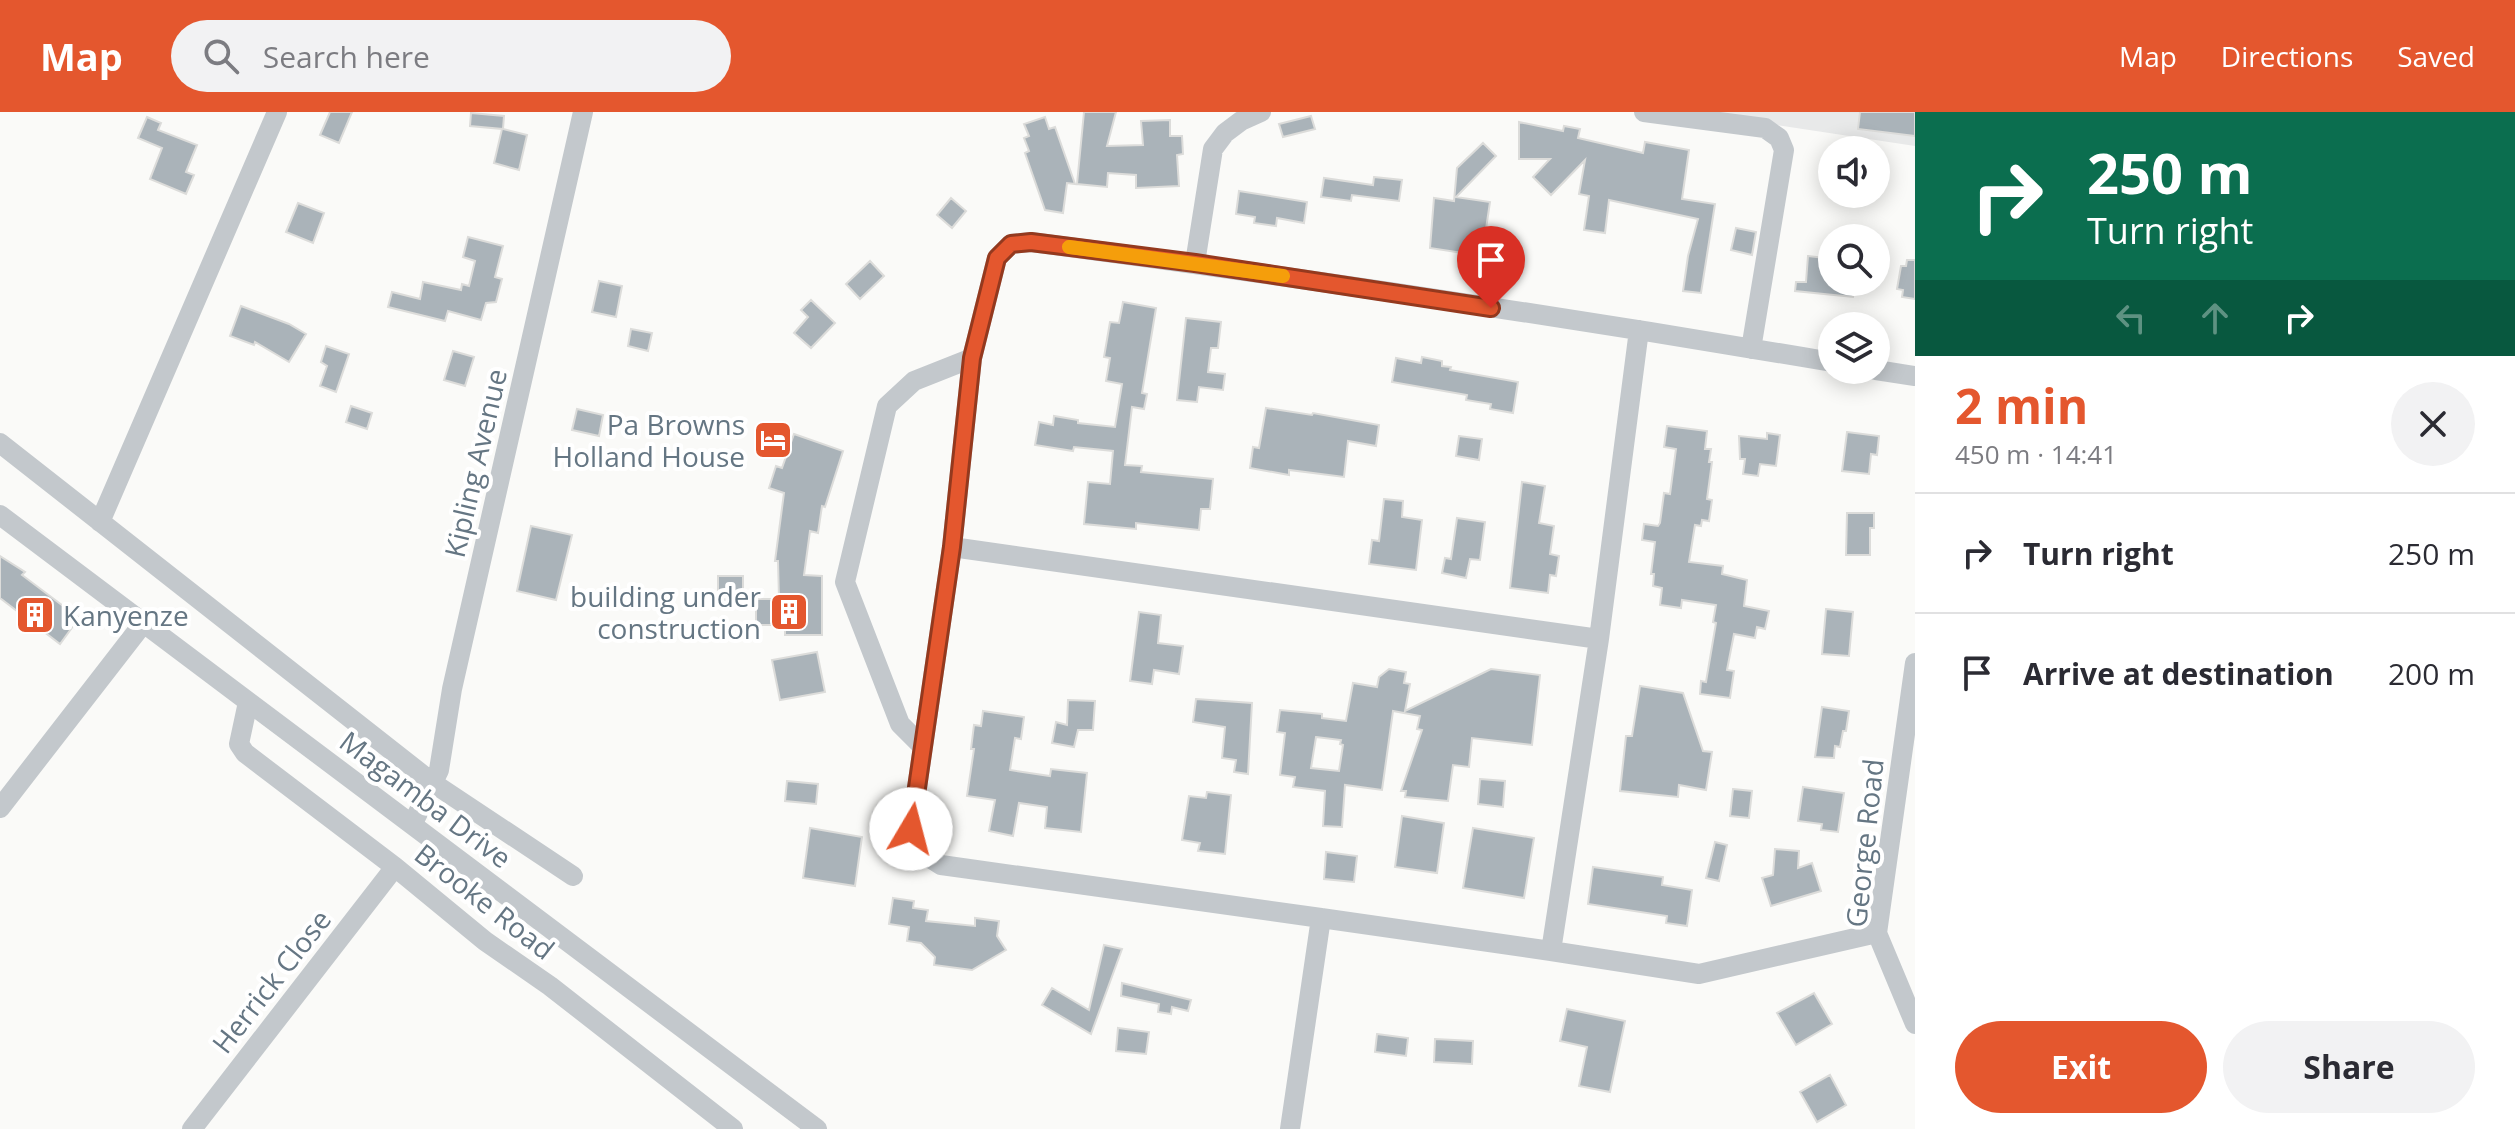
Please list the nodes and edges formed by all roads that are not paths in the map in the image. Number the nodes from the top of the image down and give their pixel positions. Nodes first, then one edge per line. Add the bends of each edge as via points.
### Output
1 (277, 112) edge
2 (583, 112) edge
3 (1261, 112) edge
4 (1644, 112) edge
5 (1195, 263) junction
6 (1639, 330) junction
7 (1751, 349) junction
8 (972, 358) junction
9 (1818, 360) edge
10 (1890, 372) edge
11 (1915, 376) edge
12 (0, 443) edge
13 (0, 515) edge
14 (100, 522) junction
15 (952, 547) junction
16 (145, 621) junction
17 (1599, 639) junction
18 (1915, 663) edge
19 (248, 702) junction
20 (923, 747) junction
21 (433, 783) junction
22 (0, 808) edge
23 (413, 823) junction
24 (395, 867) junction
25 (573, 876) dead end
26 (1321, 918) junction
27 (1877, 933) junction
28 (1551, 951) junction
29 (1915, 1024) edge
30 (192, 1129) edge
31 (733, 1129) edge
32 (817, 1129) edge
33 (1290, 1129) edge

1 - 14 street
2 - 21 street, Kipling Avenue
3 - 5 street via 1225,133 1213,149
4 - 7 street via 1765,128 1779,138 1784,150
5 - 6 street
5 - 8 street via 1031,242 1011,244 997,258
6 - 7 street
6 - 17 street
7 - 9 street
8 - 15 street
8 - 20 street via 914,381 887,406 845,582 900,724
10 - 11 street
12 - 14 street
13 - 16 street, Magamba Drive
14 - 21 street
15 - 17 street
15 - 20 street
16 - 19 street, Magamba Drive
16 - 22 street
17 - 28 street
18 - 27 street, George Road
19 - 23 street, Magamba Drive
19 - 24 street, Brooke Road via 239,744 245,753
20 - 26 street via 911,829 919,851 941,865
21 - 23 street, Kipling Avenue
21 - 25 street
23 - 32 street, Magamba Drive
24 - 30 street, Herrick Close
24 - 31 street, Brooke Road
26 - 28 street
26 - 33 street
27 - 28 street via 1699,974
27 - 29 street, George Road

